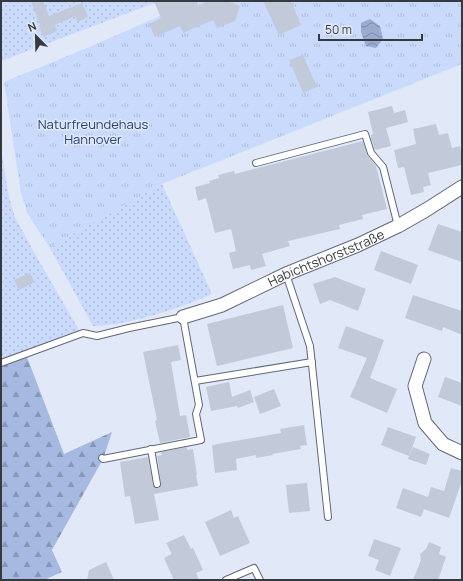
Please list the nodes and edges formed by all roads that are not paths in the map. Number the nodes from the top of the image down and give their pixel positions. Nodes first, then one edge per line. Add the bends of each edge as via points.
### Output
1 (256, 163) dead end
2 (462, 187) edge
3 (398, 226) junction
4 (286, 274) junction
5 (183, 318) junction
6 (424, 359) dead end
7 (312, 362) junction
8 (1, 363) edge
9 (195, 381) junction
10 (151, 450) junction
11 (462, 453) edge
12 (102, 458) dead end
13 (158, 484) dead end
14 (328, 518) dead end
15 (226, 580) edge
16 (260, 580) edge

1 - 3 lane via 365,134 371,154 383,166
2 - 3 street, Habichtshorststraße
3 - 4 street, Habichtshorststraße
4 - 5 street, Habichtshorststraße via 222,305
4 - 7 lane via 310,346
5 - 8 lane, Habichtshorststraße via 97,336 83,333
5 - 9 lane
6 - 11 street via 415,386 425,422 443,444
7 - 9 lane
7 - 14 lane
9 - 10 lane via 199,405 196,414 201,440
10 - 12 lane
10 - 13 lane
15 - 16 lane via 254,568

